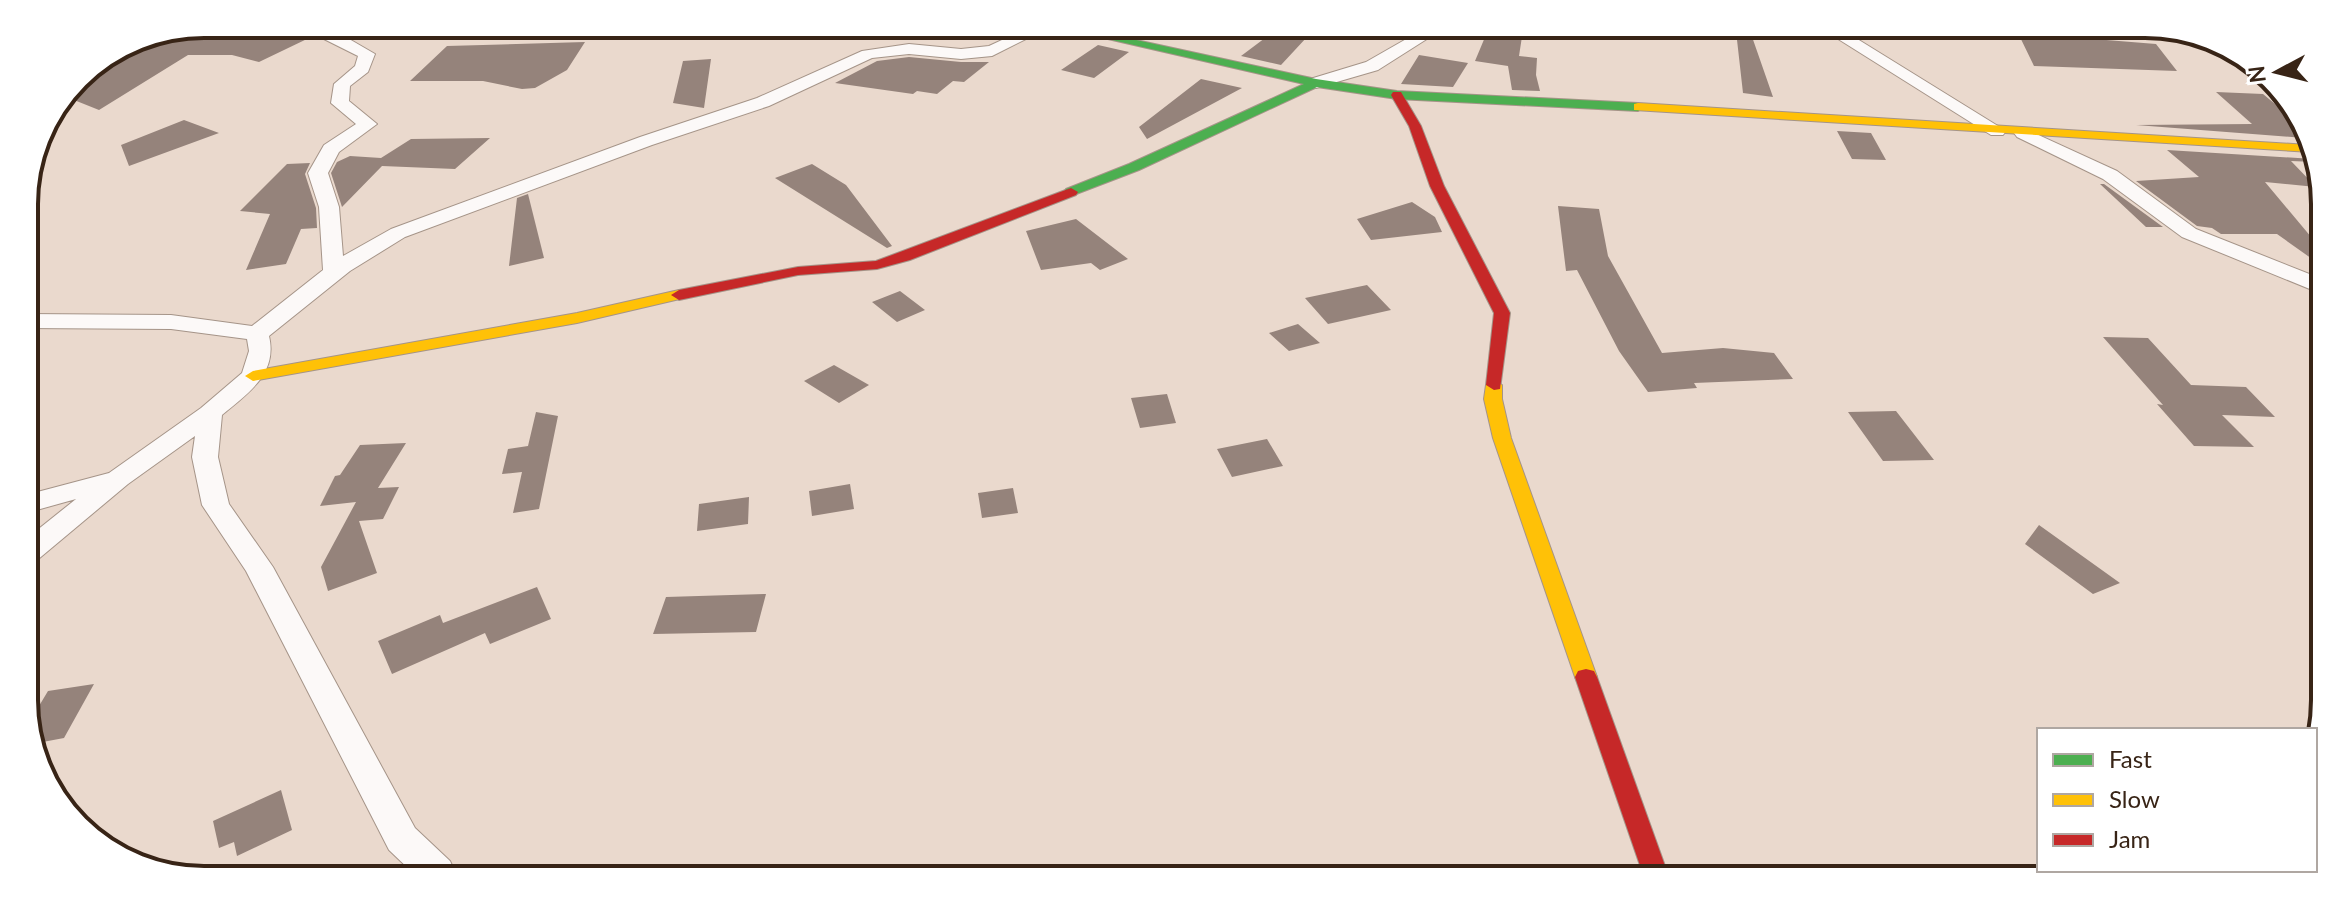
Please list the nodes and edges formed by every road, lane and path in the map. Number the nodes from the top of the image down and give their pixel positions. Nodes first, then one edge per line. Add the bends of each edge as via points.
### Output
1 (334, 38) edge
2 (1019, 38) edge
3 (1111, 38) edge
4 (1419, 38) edge
5 (1845, 38) edge
6 (1316, 83) junction
7 (1397, 95) junction
8 (1997, 131) junction
9 (2023, 133) junction
10 (2301, 149) edge
11 (334, 271) junction
12 (2311, 283) edge
13 (38, 321) edge
14 (257, 334) junction
15 (253, 376) junction
16 (210, 413) junction
17 (119, 478) junction
18 (38, 501) edge
19 (38, 544) edge
20 (431, 866) edge
21 (1653, 866) edge

1 - 11 street via 367,54 362,68 342,84 340,103 368,124 331,149 318,173 329,207
2 - 11 street via 992,51 909,49 868,54 763,102 398,233
3 - 6 street
4 - 6 street via 1372,66
5 - 8 street
6 - 7 street
6 - 15 street via 1134,167 877,265 798,271 577,318
7 - 8 street
7 - 21 street via 1502,313 1493,399 1502,438
8 - 9 street
9 - 10 street
9 - 12 street via 2110,175 2189,233
11 - 14 street
13 - 14 street via 157,322
14 - 15 street via 261,351
15 - 16 street
16 - 17 street
16 - 20 street via 205,457 216,505 259,567 402,839
17 - 18 street
17 - 19 street

